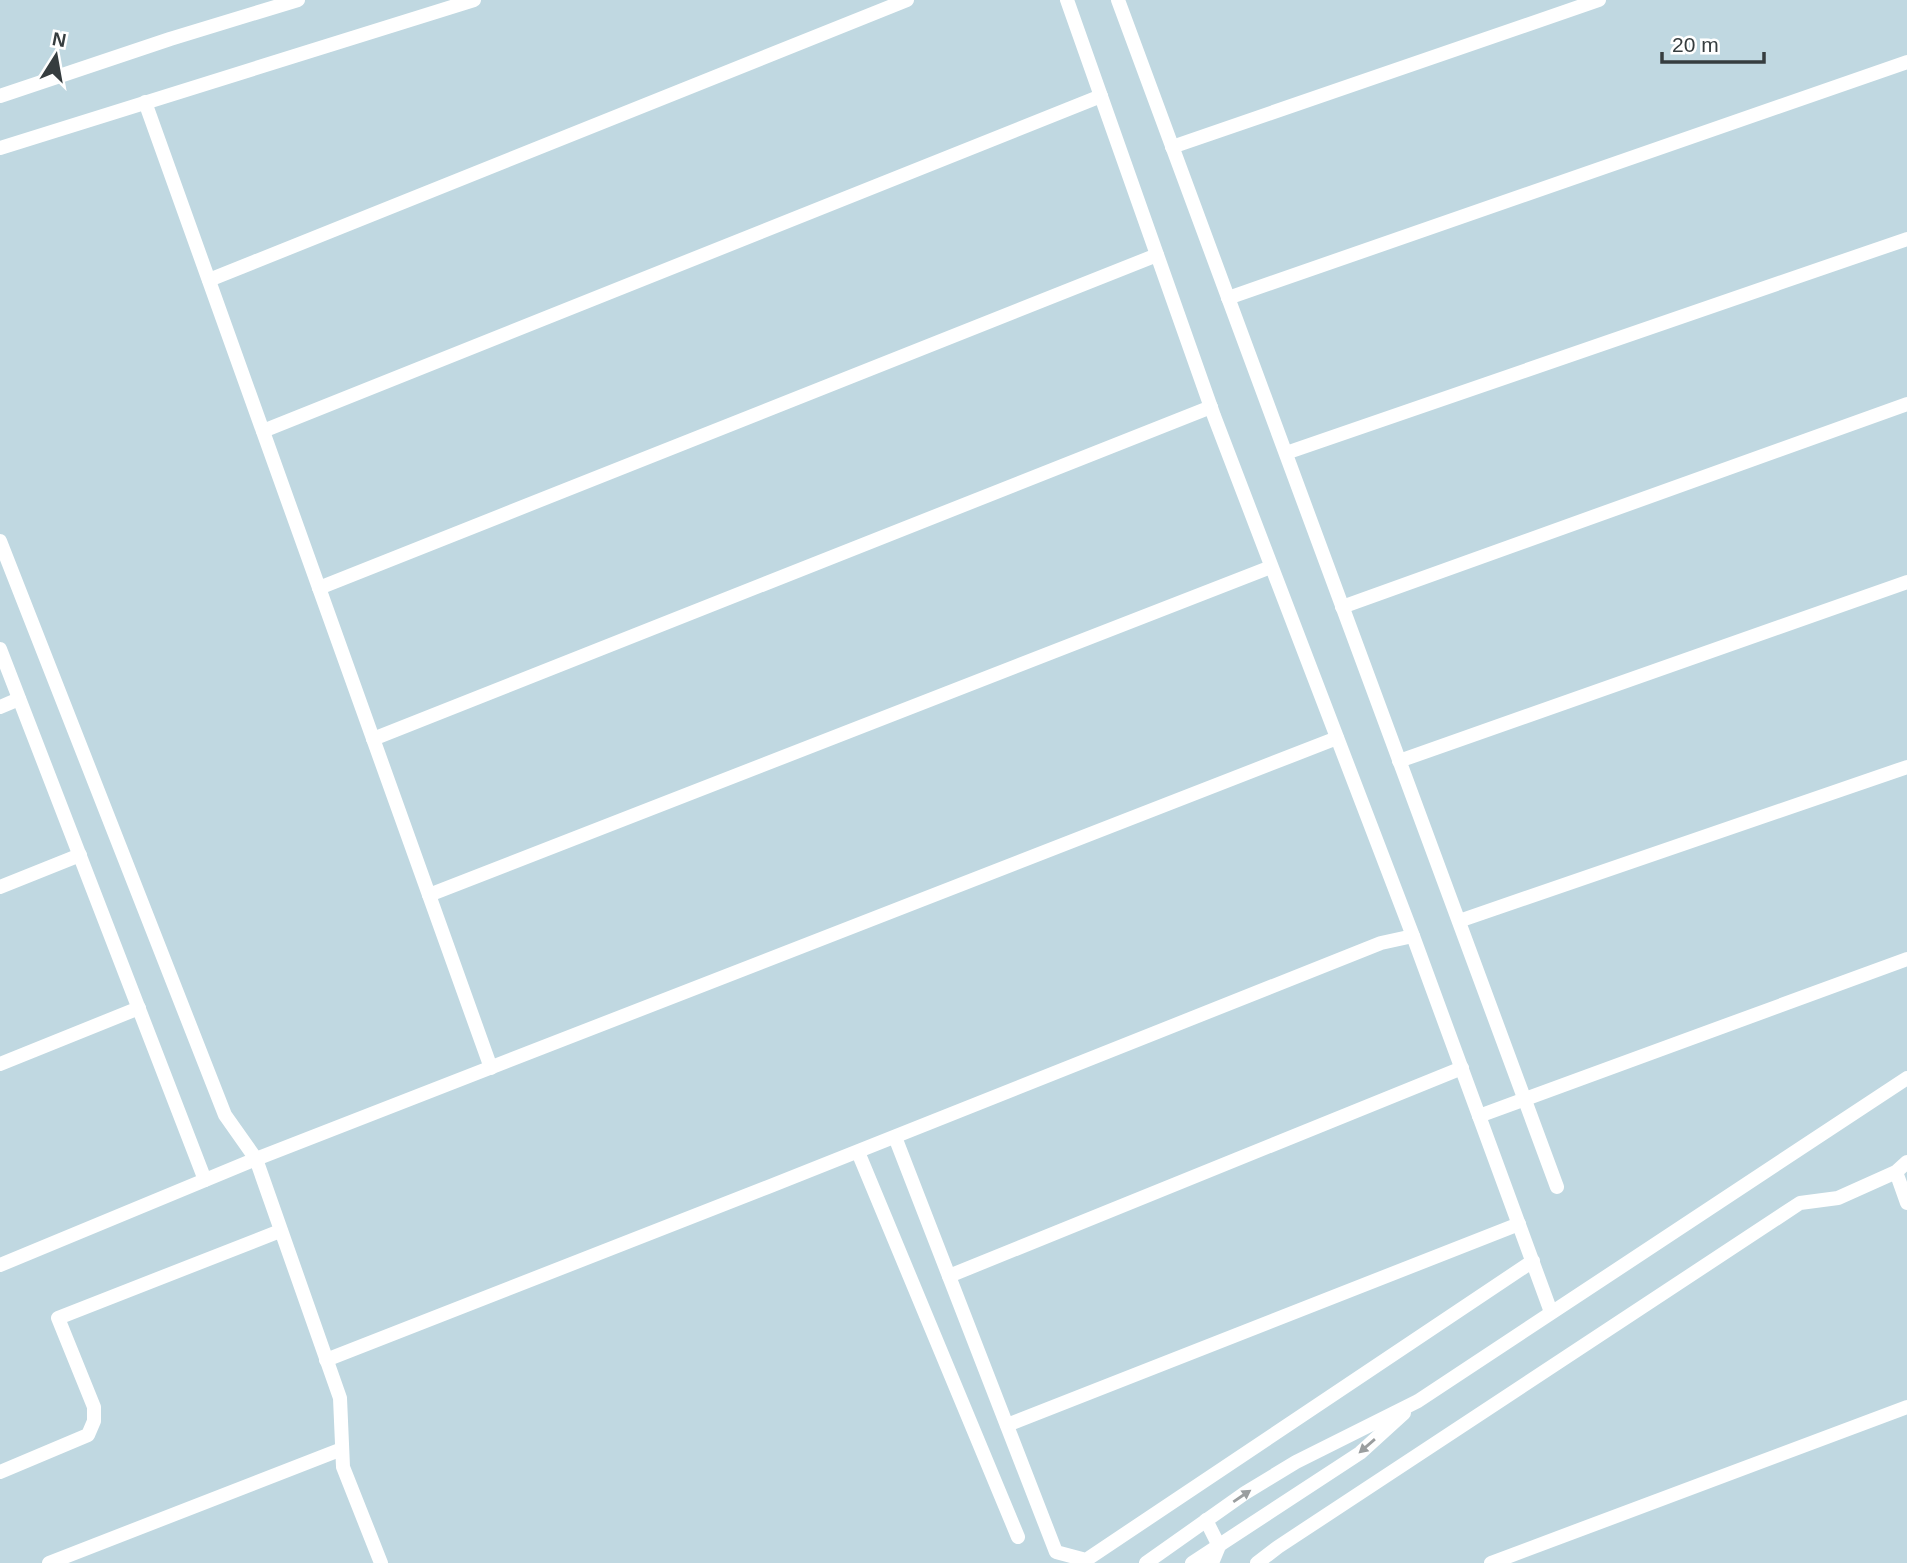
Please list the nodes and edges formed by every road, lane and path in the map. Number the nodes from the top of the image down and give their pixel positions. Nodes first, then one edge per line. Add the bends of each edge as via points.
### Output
1 (298, 0) edge
2 (474, 0) edge
3 (907, 0) edge
4 (1067, 0) edge
5 (1118, 0) edge
6 (1599, 0) edge
7 (1907, 62) edge
8 (0, 96) edge
9 (1101, 96) junction
10 (145, 102) junction
11 (1172, 147) junction
12 (0, 148) edge
13 (1907, 240) edge
14 (1157, 255) junction
15 (209, 280) junction
16 (1228, 298) junction
17 (1907, 404) edge
18 (1211, 407) junction
19 (263, 431) junction
20 (1286, 453) junction
21 (0, 541) edge
22 (1271, 567) junction
23 (1907, 582) edge
24 (319, 588) junction
25 (1342, 607) junction
26 (0, 649) edge
27 (19, 699) junction
28 (0, 707) edge
29 (1337, 738) junction
30 (373, 739) junction
31 (1399, 761) junction
32 (1907, 767) edge
33 (80, 855) junction
34 (0, 887) edge
35 (429, 895) junction
36 (1458, 921) junction
37 (1413, 936) junction
38 (1907, 959) edge
39 (139, 1009) junction
40 (0, 1064) edge
41 (491, 1068) junction
42 (1462, 1069) junction
43 (1907, 1078) edge
44 (1524, 1100) junction
45 (1479, 1116) junction
46 (895, 1136) junction
47 (858, 1152) junction
48 (256, 1159) junction
49 (1907, 1161) edge
50 (1896, 1172) junction
51 (205, 1181) junction
52 (1556, 1187) dead end
53 (1907, 1203) edge
54 (1519, 1224) junction
55 (281, 1231) junction
56 (1533, 1261) junction
57 (0, 1265) edge
58 (949, 1276) junction
59 (1551, 1312) junction
60 (326, 1360) junction
61 (1418, 1401) junction
62 (1907, 1407) edge
63 (1007, 1425) junction
64 (342, 1449) junction
65 (0, 1472) edge
66 (1206, 1520) junction
67 (1018, 1537) dead end
68 (1219, 1546) junction
69 (49, 1563) edge
70 (381, 1563) edge
71 (1146, 1563) edge
72 (1192, 1563) edge
73 (1212, 1563) edge
74 (1257, 1563) edge
75 (1491, 1563) edge

1 - 8 lane
2 - 10 lane
3 - 15 lane
4 - 9 lane
5 - 11 lane
6 - 11 lane
7 - 16 lane
9 - 14 lane
9 - 19 lane
10 - 12 lane
10 - 15 lane
11 - 16 lane
13 - 20 lane
14 - 18 lane
14 - 24 lane
15 - 19 lane
16 - 20 lane
17 - 25 lane
18 - 22 lane
18 - 30 lane
19 - 24 lane
20 - 25 lane
21 - 48 lane via 225,1115
22 - 29 lane
22 - 35 lane
23 - 31 lane
24 - 30 lane
25 - 31 lane
26 - 27 lane
27 - 28 lane
27 - 33 lane
29 - 37 lane
29 - 41 lane
30 - 35 lane
31 - 36 lane
32 - 36 lane
33 - 34 lane
33 - 39 lane
35 - 41 lane
36 - 44 lane
37 - 42 lane
37 - 46 lane via 1381,943
38 - 44 lane
39 - 40 lane
39 - 51 lane
41 - 48 lane
42 - 45 lane
42 - 58 lane
43 - 59 lane
44 - 45 lane
44 - 52 lane
45 - 54 lane
46 - 47 lane
46 - 58 lane
47 - 60 lane
47 - 67 lane
48 - 51 lane
48 - 55 lane
49 - 50 lane
50 - 53 lane
50 - 74 lane via 1838,1198 1800,1203
51 - 57 lane
54 - 56 lane
54 - 63 lane
55 - 60 lane
55 - 65 lane via 58,1318 94,1407 94,1421 88,1435
56 - 59 lane
56 - 63 lane via 1086,1560 1056,1552
58 - 63 lane
59 - 61 lane
60 - 64 lane via 340,1398
66 -> 61 lane via 1296,1462
61 -> 68 lane via 1360,1453
62 - 75 lane
64 - 69 lane
64 - 70 lane via 343,1467
66 - 68 lane
66 - 71 lane
68 - 72 lane
68 - 73 lane

